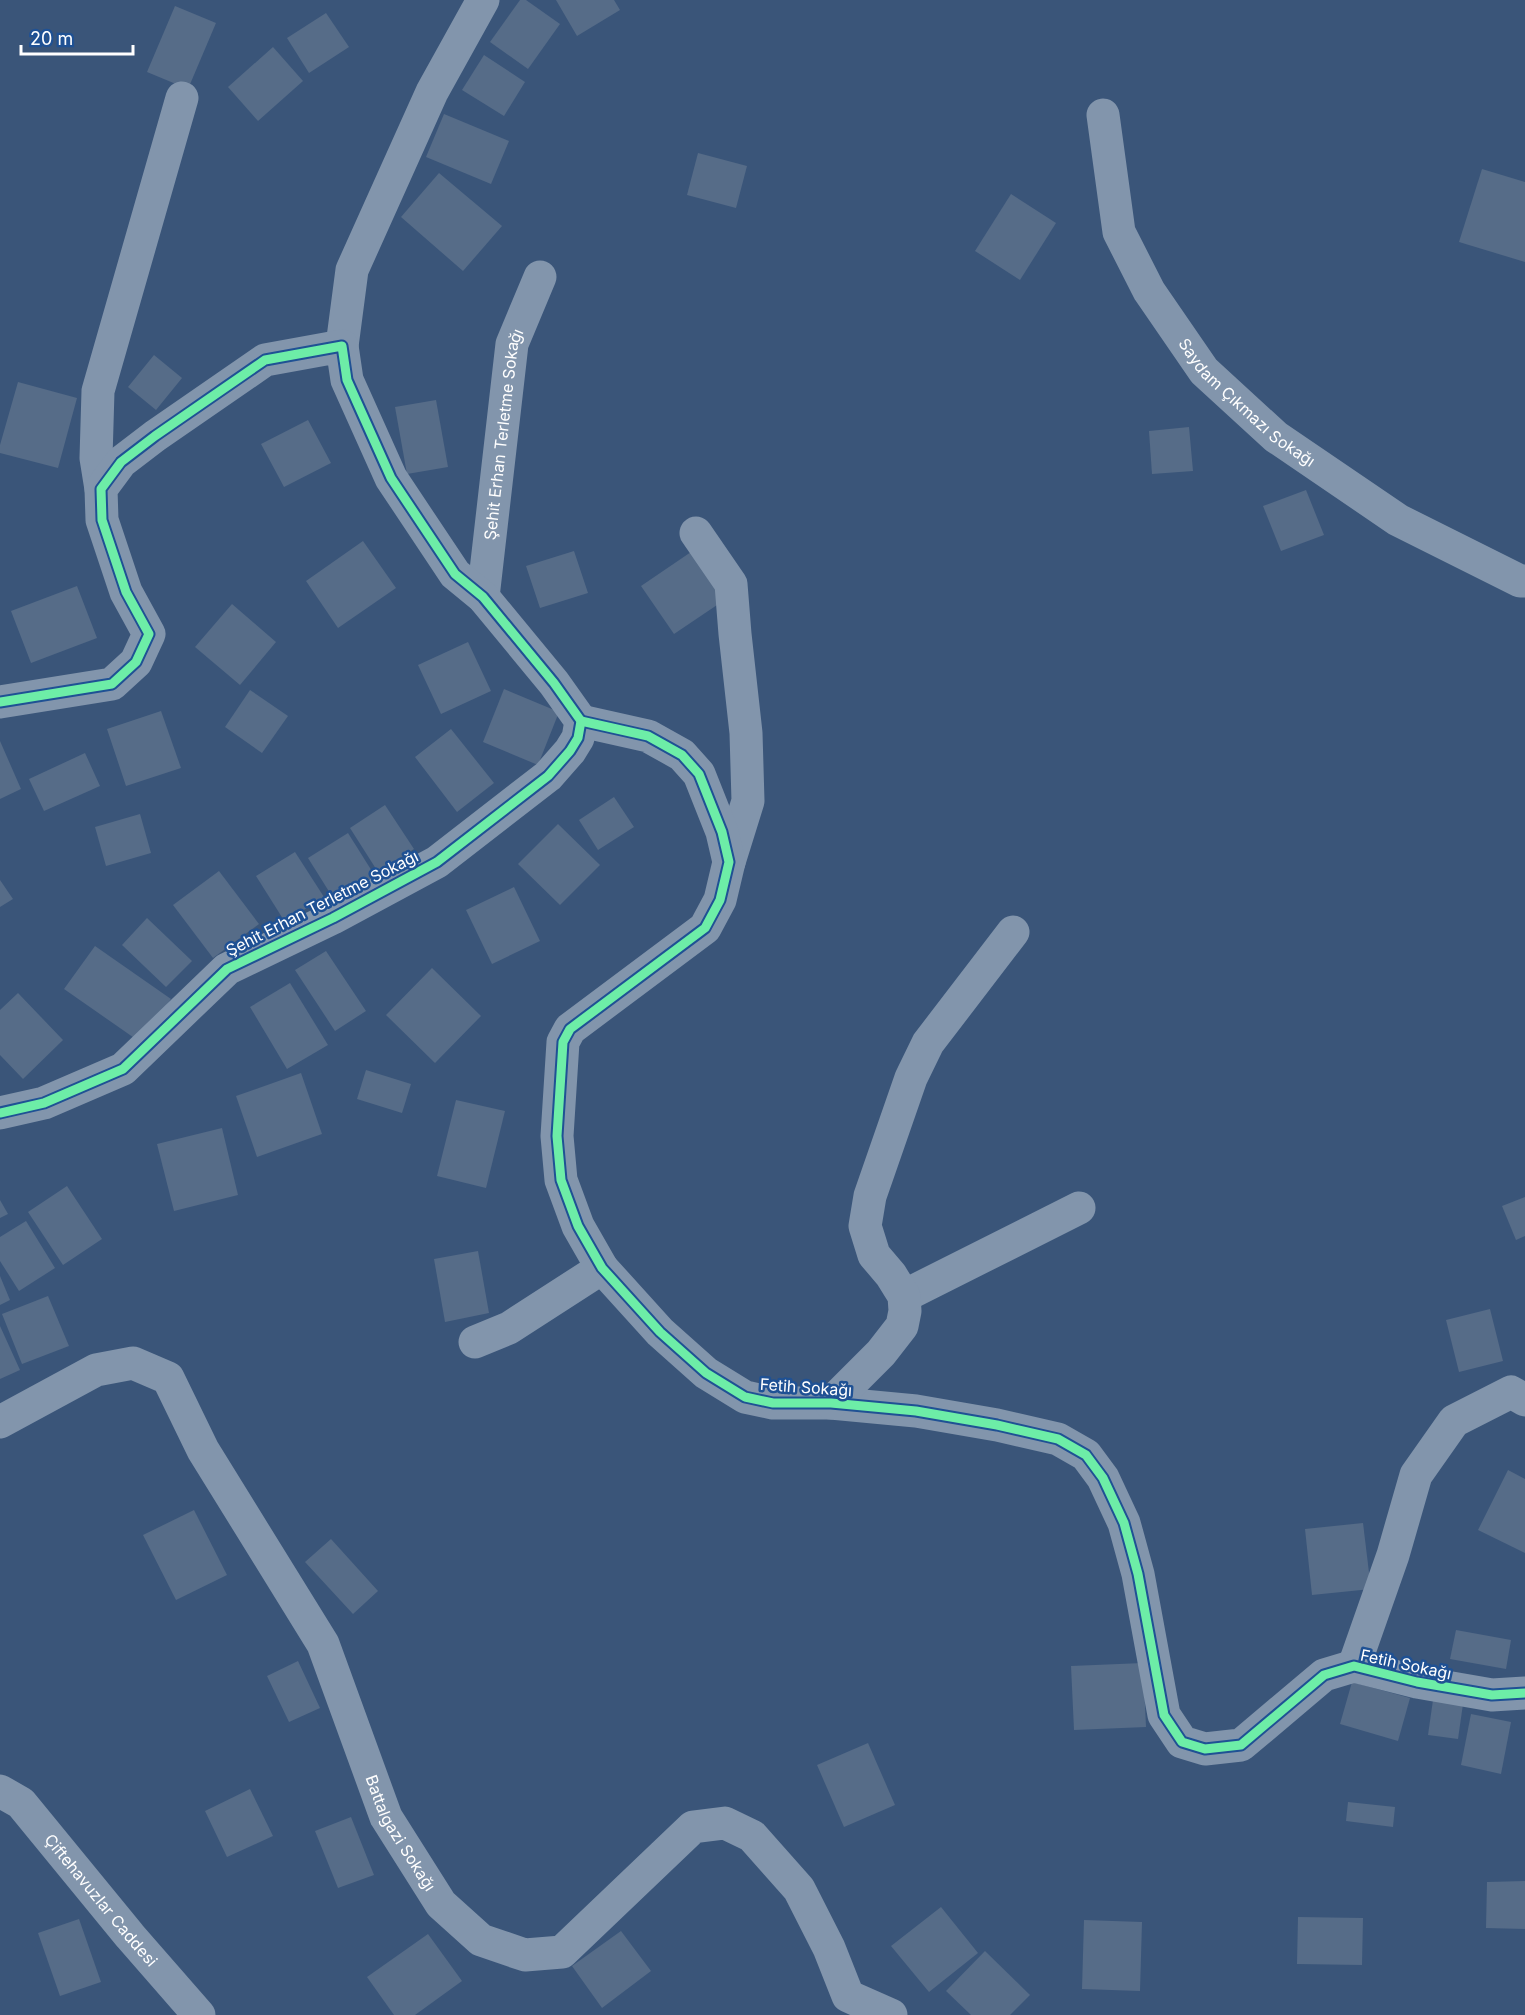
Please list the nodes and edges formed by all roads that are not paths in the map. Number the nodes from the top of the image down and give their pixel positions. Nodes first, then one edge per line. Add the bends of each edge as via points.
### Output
1 (483, 0) edge
2 (182, 98) dead end
3 (1103, 115) dead end
4 (540, 277) dead end
5 (342, 346) junction
6 (101, 489) junction
7 (696, 533) dead end
8 (1523, 583) edge
9 (483, 597) junction
10 (0, 702) edge
11 (581, 721) junction
12 (729, 862) junction
13 (1013, 932) dead end
14 (0, 1113) edge
15 (1079, 1208) dead end
16 (602, 1268) junction
17 (904, 1296) junction
18 (474, 1342) dead end
19 (1525, 1400) edge
20 (831, 1403) junction
21 (0, 1422) edge
22 (1354, 1666) junction
23 (1525, 1693) edge
24 (0, 1791) edge
25 (846, 2005) edge
26 (199, 2015) edge
27 (891, 2015) edge

1 - 5 street via 432,92 352,270
2 - 6 street via 98,392 96,458
3 - 8 street, Saydam Çıkmazı Sokağı via 1119,232 1149,291 1204,371 1276,437 1398,520
4 - 9 street, Şehit Erhan Terletme Sokağı via 512,344
5 - 6 street via 265,360 121,462
5 - 9 street via 347,380 392,478 455,574
6 - 10 street via 102,520 126,592 149,634 136,662 112,684
7 - 12 street via 731,584 746,733 748,801
9 - 11 street
11 - 12 street, Fetih Sokağı via 648,736 682,755 699,774 722,832
11 - 14 street, Şehit Erhan Terletme Sokağı via 578,738 548,776 436,862 227,969 123,1069 44,1103
12 - 16 street, Fetih Sokağı via 720,900 705,928 570,1029 563,1042 557,1136 561,1180 578,1226
13 - 17 street via 928,1043 911,1078 870,1196 865,1226 874,1255
15 - 17 street
16 - 18 street via 508,1328
16 - 20 street, Fetih Sokağı via 660,1332 706,1373 745,1397 773,1403
17 - 20 street via 902,1326
19 - 22 street, Fetih Sokağı via 1511,1392 1454,1421 1416,1475
20 - 22 street, Fetih Sokağı via 916,1411 997,1425 1058,1439 1086,1455 1103,1478 1124,1523 1138,1574 1164,1715 1182,1742 1205,1749 1241,1745 1324,1675
21 - 25 street, Battalgazi Sokağı via 96,1371 133,1363 168,1378 203,1450 323,1644 386,1817 441,1904 481,1940 525,1955 562,1952 693,1827 725,1823 752,1836 799,1889 830,1948
22 - 23 street, Fetih Sokağı via 1418,1683 1492,1695
24 - 26 street, Çiftehavuzlar Caddesi via 21,1803
25 - 27 street, Battalgazi Sokağı

